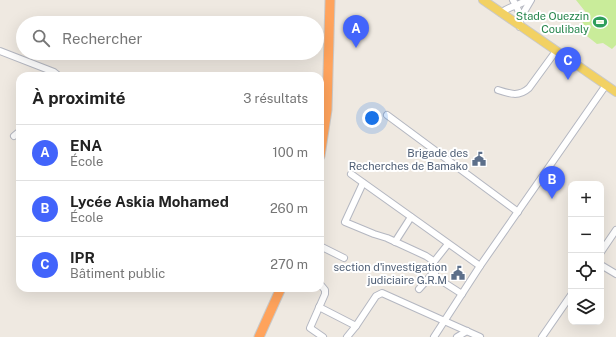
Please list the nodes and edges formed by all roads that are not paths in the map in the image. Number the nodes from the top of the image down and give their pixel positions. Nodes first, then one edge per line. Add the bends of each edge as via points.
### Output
1 (330, 0) edge
2 (483, 0) edge
3 (526, 0) edge
4 (531, 0) edge
5 (515, 3) edge
6 (501, 13) junction
7 (521, 17) junction
8 (520, 27) junction
9 (0, 51) edge
10 (556, 51) junction
11 (16, 57) edge
12 (23, 60) edge
13 (54, 72) edge
14 (606, 85) junction
15 (498, 90) dead end
16 (616, 92) edge
17 (386, 115) dead end
18 (324, 130) edge
19 (351, 174) dead end
20 (363, 183) junction
21 (518, 212) junction
22 (411, 217) junction
23 (616, 230) edge
24 (395, 242) junction
25 (448, 244) junction
26 (324, 248) edge
27 (604, 248) edge
28 (344, 258) dead end
29 (433, 264) junction
30 (480, 266) junction
31 (604, 267) edge
32 (434, 272) junction
33 (616, 274) edge
34 (324, 289) edge
35 (419, 289) dead end
36 (279, 292) edge
37 (462, 294) junction
38 (568, 299) edge
39 (319, 307) junction
40 (444, 322) junction
41 (356, 326) junction
42 (467, 332) junction
43 (259, 337) edge
44 (323, 337) edge
45 (347, 337) edge
46 (434, 337) edge
47 (457, 337) edge
48 (480, 337) edge
49 (542, 337) edge

1 - 18 highway via 327,110
2 - 6 main road
3 - 5 street
4 - 7 street
5 - 6 street
5 - 7 street
6 - 8 main road
7 - 8 street
8 - 10 main road
9 - 11 street
10 - 14 main road
10 - 15 street via 523,93 516,95
12 - 13 street
14 - 16 main road
14 - 21 street
17 - 21 street
19 - 20 street
20 - 22 street
20 - 24 street via 345,222
21 - 30 street
22 - 24 street
22 - 25 street
23 - 27 street
24 - 29 street via 426,256
25 - 29 street
25 - 30 street
26 - 28 street
29 - 32 street
30 - 37 street
31 - 33 street
32 - 35 street
32 - 37 street via 437,278
34 - 39 street via 325,294
36 - 43 highway
37 - 40 street
38 - 49 street
39 - 41 street
39 - 44 street via 310,328
40 - 41 street via 382,293 376,296
40 - 42 street
40 - 46 street
41 - 45 street
42 - 47 street
42 - 48 street

